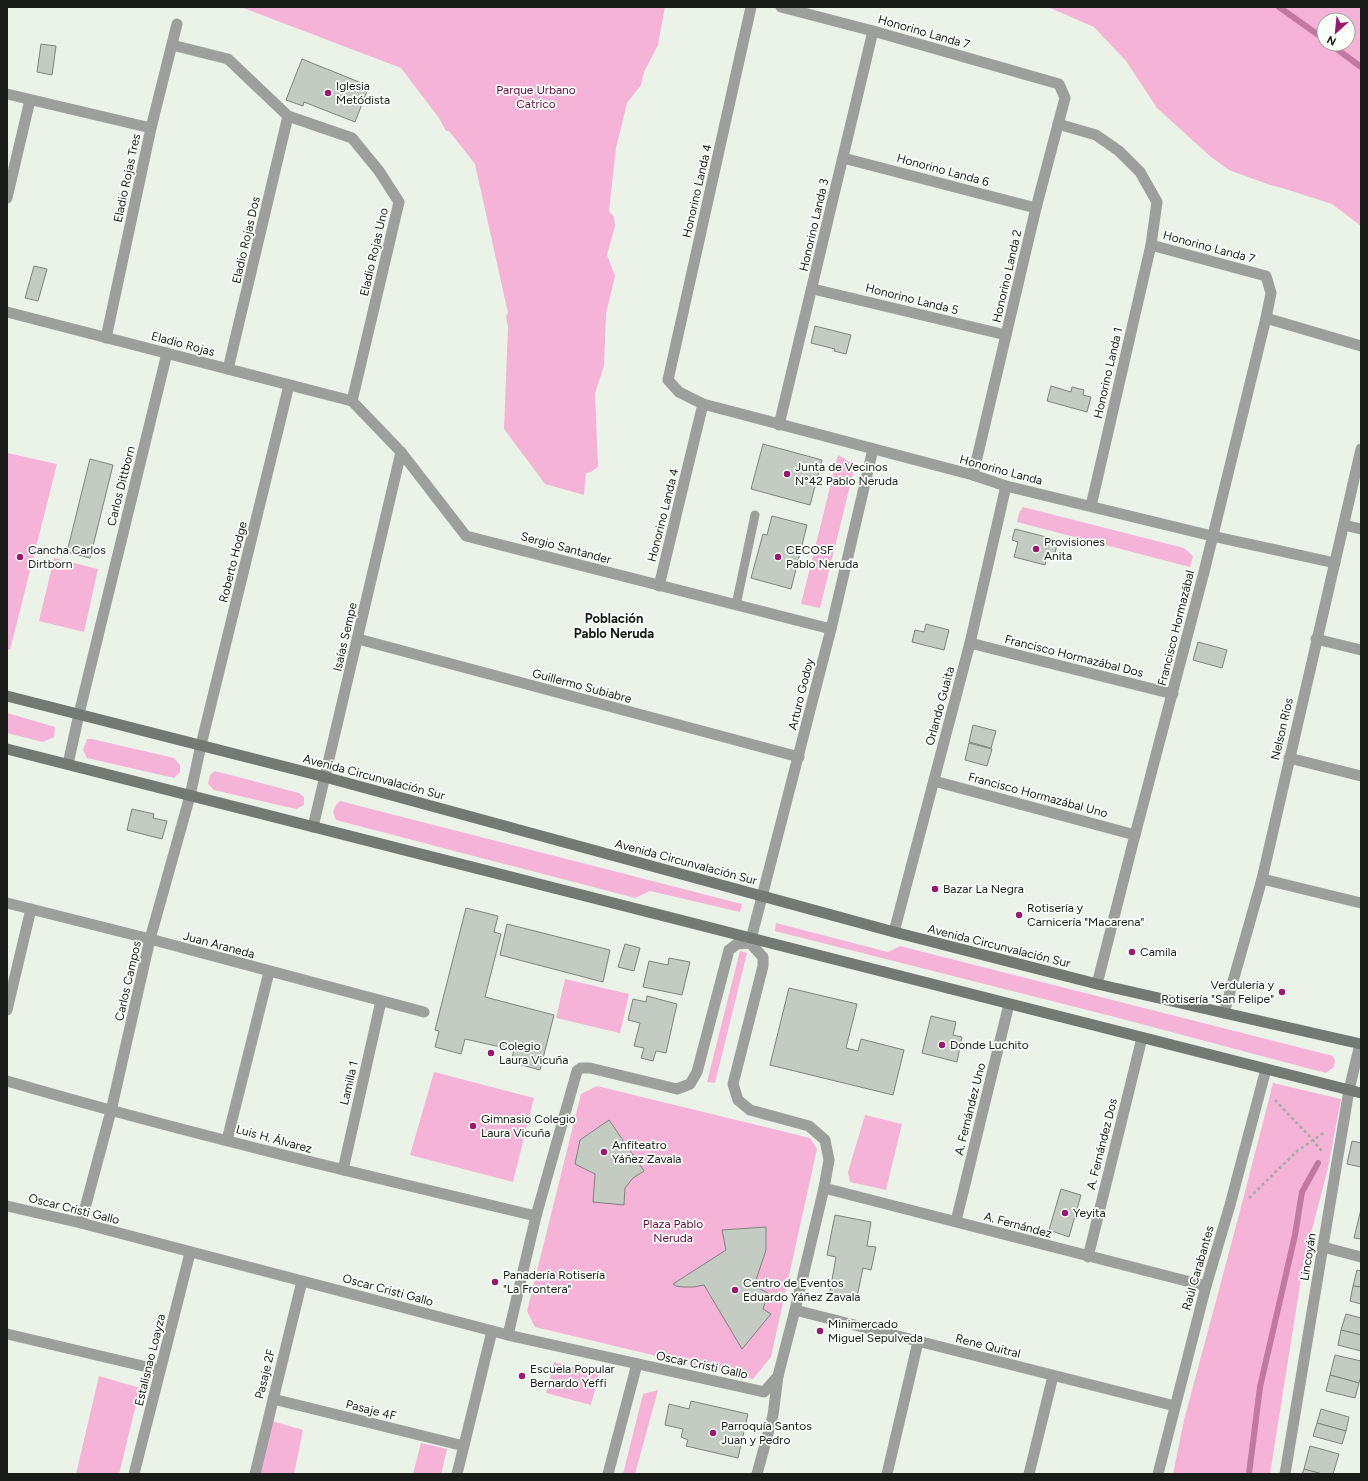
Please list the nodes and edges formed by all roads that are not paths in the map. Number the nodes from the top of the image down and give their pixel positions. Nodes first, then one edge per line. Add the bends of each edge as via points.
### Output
1 (752, 7) edge
2 (781, 7) edge
3 (177, 24) dead end
4 (873, 31) junction
5 (172, 45) junction
6 (1058, 84) joint
7 (7, 94) edge
8 (30, 100) junction
9 (288, 116) junction
10 (1058, 124) junction
11 (151, 128) junction
12 (843, 158) junction
13 (7, 198) edge
14 (1036, 208) junction
15 (1151, 245) junction
16 (1266, 276) joint
17 (813, 289) junction
18 (7, 312) edge
19 (1266, 318) junction
20 (1006, 335) junction
21 (106, 338) junction
22 (1361, 346) edge
23 (167, 353) junction
24 (228, 369) junction
25 (668, 380) joint
26 (289, 385) junction
27 (352, 402) junction
28 (703, 404) junction
29 (779, 425) junction
30 (1361, 449) edge
31 (873, 450) junction
32 (401, 452) junction
33 (973, 475) junction
34 (1006, 486) junction
35 (1091, 506) junction
36 (755, 515) dead end
37 (1344, 525) junction
38 (1361, 529) edge
39 (1212, 536) junction
40 (1335, 563) junction
41 (660, 586) junction
42 (736, 605) junction
43 (831, 629) junction
44 (358, 639) junction
45 (1316, 639) junction
46 (970, 643) junction
47 (1361, 650) edge
48 (1173, 694) junction
49 (7, 696) edge
50 (79, 714) junction
51 (201, 745) junction
52 (7, 749) edge
53 (799, 757) junction
54 (1289, 758) junction
55 (68, 764) junction
56 (1361, 776) edge
57 (325, 777) junction
58 (934, 780) junction
59 (190, 796) junction
60 (313, 827) junction
61 (1135, 835) junction
62 (1262, 879) junction
63 (762, 895) junction
64 (7, 903) edge
65 (1361, 903) edge
66 (31, 909) junction
67 (894, 932) junction
68 (150, 939) junction
69 (750, 941) junction
70 (269, 972) junction
71 (1097, 984) junction
72 (381, 1001) junction
73 (1009, 1004) junction
74 (7, 1010) edge
75 (424, 1012) dead end
76 (1224, 1013) junction
77 (1142, 1038) junction
78 (1361, 1044) edge
79 (1266, 1069) junction
80 (7, 1081) edge
81 (1349, 1090) junction
82 (1361, 1093) edge
83 (111, 1111) junction
84 (227, 1140) junction
85 (343, 1170) junction
86 (824, 1188) junction
87 (7, 1206) edge
88 (536, 1216) junction
89 (956, 1221) junction
90 (81, 1223) junction
91 (1323, 1247) junction
92 (190, 1253) junction
93 (1088, 1257) junction
94 (1361, 1257) edge
95 (302, 1281) junction
96 (1206, 1286) junction
97 (796, 1310) junction
98 (492, 1331) junction
99 (7, 1334) edge
100 (508, 1335) junction
101 (918, 1342) junction
102 (637, 1364) junction
103 (160, 1370) junction
104 (778, 1376) junction
105 (1053, 1376) junction
106 (273, 1398) junction
107 (1175, 1406) junction
108 (464, 1446) junction
109 (134, 1474) edge
110 (255, 1474) edge
111 (457, 1474) edge
112 (608, 1474) edge
113 (757, 1474) edge
114 (887, 1474) edge
115 (1029, 1474) edge
116 (1158, 1474) edge
117 (1285, 1474) edge

1 - 25 street, Honorino Landa 4
2 - 4 street, Honorino Landa 7
3 - 5 street, Eladio Rojas Tres
4 - 6 street, Honorino Landa 7
4 - 12 street, Honorino Landa 3
5 - 9 street, Eladio Rojas Uno via 228,59
5 - 11 street, Eladio Rojas Tres
6 - 10 street, Honorino Landa 2 via 1065,98
7 - 8 street
8 - 11 street
8 - 13 street
9 - 24 street, Eladio Rojas Dos
9 - 27 street, Eladio Rojas Uno via 352,138 379,171 399,202
10 - 14 street, Honorino Landa 2
10 - 15 street, Honorino Landa 7 via 1096,135 1119,151 1140,172 1156,202
11 - 21 street, Eladio Rojas Tres
12 - 14 street, Honorino Landa 6
12 - 17 street, Honorino Landa 3
14 - 20 street, Honorino Landa 2
15 - 16 street, Honorino Landa 7
15 - 35 street, Honorino Landa 1
16 - 19 street, Francisco Hormazábal via 1271,293
17 - 20 street, Honorino Landa 5
17 - 29 street, Honorino Landa 3
18 - 21 street, Eladio Rojas
19 - 22 street
19 - 39 street, Francisco Hormazábal
20 - 33 street, Honorino Landa 2
21 - 23 street, Eladio Rojas
23 - 24 street, Eladio Rojas
23 - 50 street, Carlos Dittborn
24 - 26 street, Eladio Rojas
25 - 28 street, Honorino Landa via 679,392
26 - 27 street, Eladio Rojas
26 - 51 street, Roberto Hodge
27 - 32 street, Sergio Santander
28 - 29 street, Honorino Landa
28 - 41 street, Honorino Landa 4
29 - 31 street, Honorino Landa
30 - 37 street, Nelson Ríos
31 - 33 street, Honorino Landa
31 - 43 street, Arturo Godoy
32 - 41 street, Sergio Santander via 466,536
32 - 44 street, Isaías Sempe
33 - 34 street, Honorino Landa
34 - 35 street, Honorino Landa
34 - 46 street, Orlando Guaita
35 - 39 street, Honorino Landa
36 - 42 lane
37 - 38 street
37 - 40 street, Nelson Ríos
39 - 40 street, Honorino Landa
39 - 48 street, Francisco Hormazábal
40 - 45 street, Nelson Ríos
41 - 42 street, Sergio Santander
42 - 43 street, Sergio Santander
43 - 53 street, Arturo Godoy
44 - 53 street, Guillermo Subiabre
44 - 57 street, Isaías Sempe
45 - 47 street
45 - 54 street, Nelson Ríos
46 - 48 street, Francisco Hormazábal Dos
46 - 58 street, Orlando Guaita
48 - 61 street, Francisco Hormazábal
49 - 50 main road, Avenida Circunvalación Sur
50 - 51 main road, Avenida Circunvalación Sur
50 - 55 street, Carlos Dittborn
51 - 57 main road, Avenida Circunvalación Sur
51 - 59 street, Carlos Campos
52 - 55 main road
53 - 63 street, Arturo Godoy
54 - 56 street
54 - 62 street, Nelson Ríos
55 - 59 main road
57 - 60 street, Isaías Sempe
57 - 63 main road, Avenida Circunvalación Sur
58 - 61 street, Francisco Hormazábal Uno
58 - 67 street, Orlando Guaita
59 - 60 main road
59 - 68 street, Carlos Campos
60 - 69 main road
61 - 71 street, Francisco Hormazábal
62 - 65 street
62 - 76 street, Nelson Ríos
63 - 67 main road, Avenida Circunvalación Sur
63 - 69 street, Arturo Godoy
64 - 66 street, Juan Araneda
66 - 68 street, Juan Araneda
66 - 74 street
67 - 71 main road, Avenida Circunvalación Sur
68 - 70 street, Juan Araneda
68 - 83 street, Carlos Campos
69 - 73 main road
69 - 86 street via 763,956 763,966 733,1084 736,1095 750,1110 809,1126 825,1140 829,1160
69 - 88 street via 737,944 729,950 697,1072 690,1084 677,1089 590,1068 581,1068 577,1071
70 - 72 street, Juan Araneda
70 - 84 street
71 - 76 main road, Avenida Circunvalación Sur
72 - 75 street, Juan Araneda
72 - 85 street, Lamilla 1
73 - 77 main road
73 - 89 street, A. Fernández Uno
76 - 78 main road, Avenida Circunvalación Sur
77 - 79 main road
77 - 93 street, A. Fernández Dos
78 - 81 street, Lincoyán
79 - 81 main road
79 - 96 street, Raúl Carabantes
80 - 83 street, Luis H. Álvarez
81 - 82 main road
81 - 91 street, Lincoyán
83 - 84 street, Luis H. Álvarez
83 - 90 street, Carlos Campos
84 - 85 street, Luis H. Álvarez
85 - 88 street, Luis H. Álvarez
86 - 89 street, A. Fernández
86 - 97 street
87 - 90 street, Oscar Cristi Gallo
88 - 100 street
89 - 93 street, A. Fernández
90 - 92 street, Oscar Cristi Gallo
91 - 94 street
91 - 117 street, Lincoyán
92 - 95 street, Oscar Cristi Gallo
92 - 103 street, Estalisnao Loayza
93 - 96 street, A. Fernández
95 - 98 street, Oscar Cristi Gallo
95 - 106 street, Pasaje 2F
96 - 107 street, Raúl Carabantes
97 - 101 street, Rene Quitral
97 - 104 street
98 - 100 street, Oscar Cristi Gallo
98 - 108 street
99 - 103 street
100 - 102 street, Oscar Cristi Gallo
101 - 105 street, Rene Quitral
101 - 114 street
102 - 104 street, Oscar Cristi Gallo via 764,1392
102 - 112 street
103 - 109 street, Estalisnao Loayza
104 - 113 street via 773,1415
105 - 107 street, Rene Quitral
105 - 115 street
106 - 108 street, Pasaje 4F
106 - 110 street, Pasaje 2F
107 - 116 street, Raúl Carabantes
108 - 111 street

